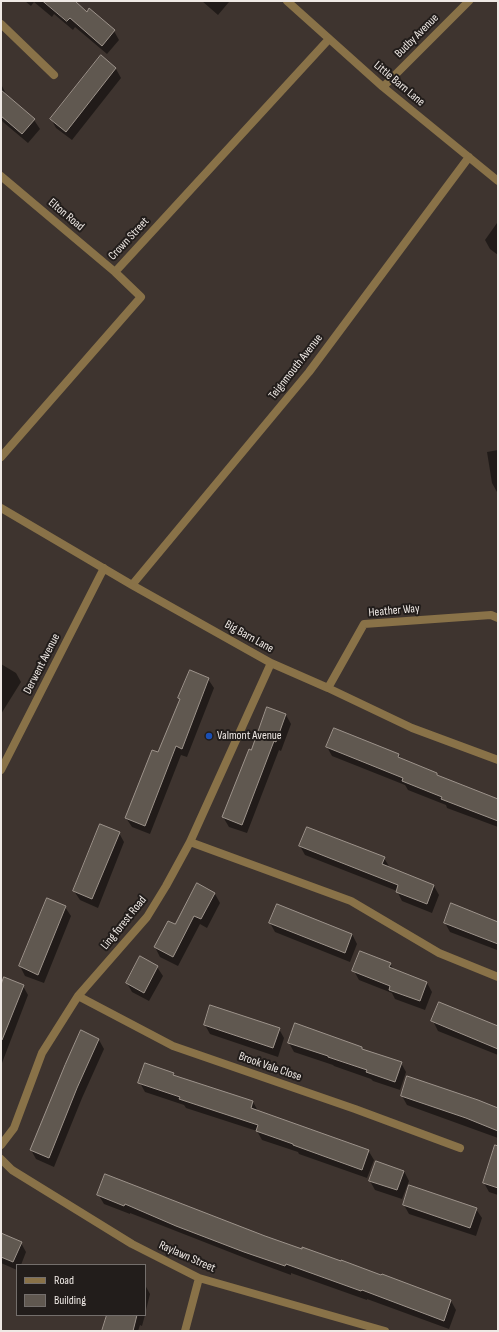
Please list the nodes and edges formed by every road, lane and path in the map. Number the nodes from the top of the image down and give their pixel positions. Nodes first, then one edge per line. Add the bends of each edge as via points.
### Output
1 (287, 1) edge
2 (468, 1) edge
3 (1, 24) edge
4 (329, 39) junction
5 (54, 75) dead end
6 (383, 87) junction
7 (469, 157) junction
8 (1, 176) edge
9 (498, 181) edge
10 (115, 272) junction
11 (1, 457) edge
12 (1, 508) edge
13 (104, 568) junction
14 (132, 585) junction
15 (498, 618) edge
16 (271, 662) junction
17 (328, 688) junction
18 (498, 760) edge
19 (1, 770) edge
20 (190, 842) junction
21 (498, 977) edge
22 (78, 996) junction
23 (1, 1145) edge
24 (460, 1148) dead end
25 (1, 1159) edge
26 (199, 1278) junction
27 (185, 1331) edge
28 (385, 1331) edge

1 - 4 street, Little Barn Lane
2 - 6 street, Budby Avenue
3 - 5 street
4 - 6 street, Little Barn Lane
4 - 10 street, Crown Street
6 - 7 street, Little Barn Lane
7 - 9 street, Little Barn Lane
7 - 14 street, Teignmouth Avenue via 309,372
8 - 10 street, Elton Road
10 - 11 street, Crown Street via 141,296
12 - 13 street, Big Barn Lane
13 - 14 street, Big Barn Lane
13 - 19 street, Derwent Avenue
14 - 16 street, Big Barn Lane
15 - 17 street, Heather Way via 491,615 364,624
16 - 17 street, Big Barn Lane
16 - 20 street, Ling forest Road
17 - 18 street, Big Barn Lane via 412,728
20 - 21 street via 351,901 439,952
20 - 22 street, Ling forest Road via 147,917
22 - 23 street, Ling forest Road via 42,1053 14,1128
22 - 24 street, Brook Vale Close via 173,1046
25 - 26 street, Raylawn Street via 12,1170 132,1244
26 - 27 street
26 - 28 street, Raylawn Street

